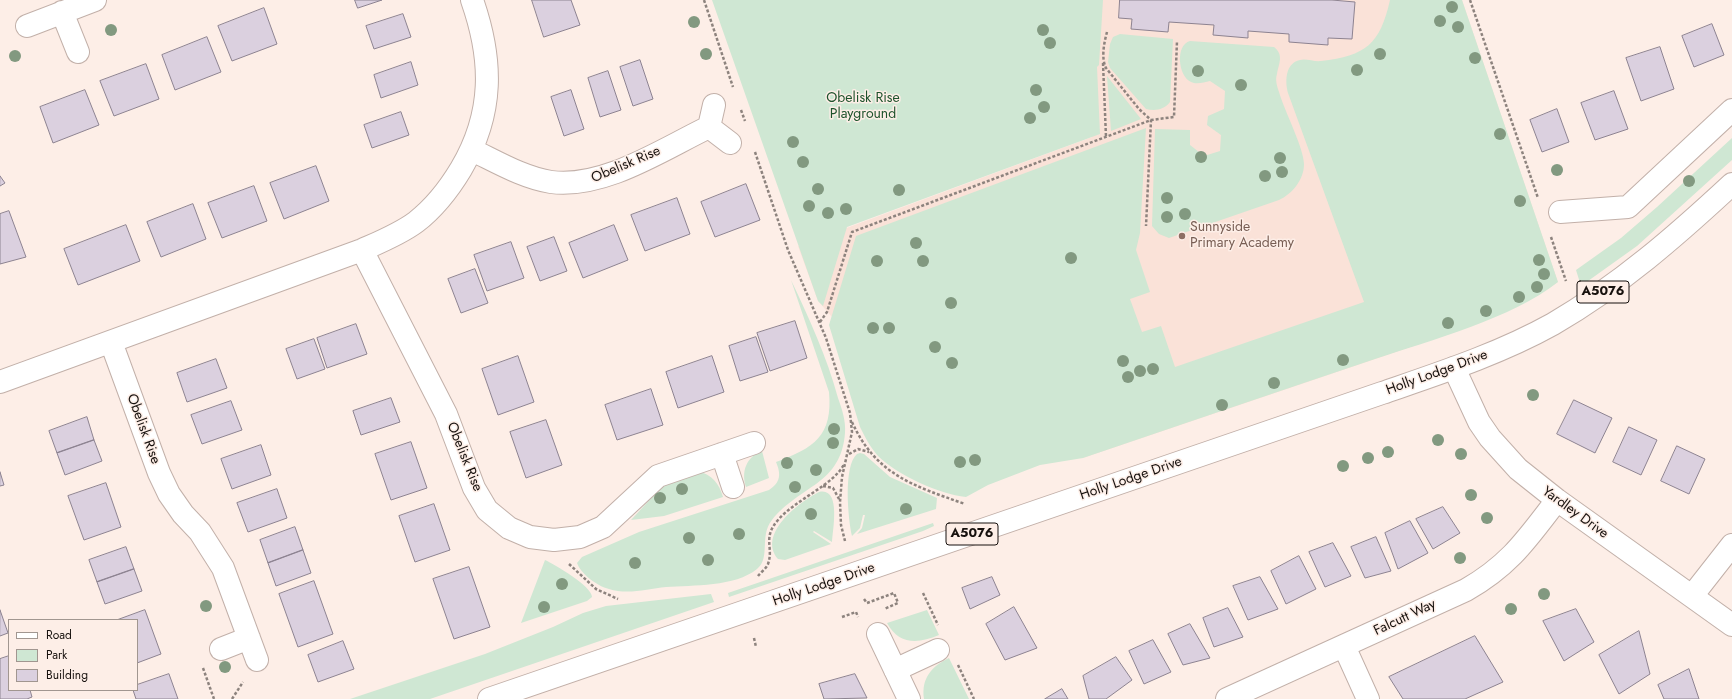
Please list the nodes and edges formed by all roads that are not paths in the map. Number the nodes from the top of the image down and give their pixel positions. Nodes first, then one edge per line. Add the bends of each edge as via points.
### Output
1 (95, 0) edge
2 (472, 0) edge
3 (62, 12) junction
4 (28, 26) dead end
5 (78, 52) dead end
6 (714, 105) dead end
7 (1732, 110) edge
8 (710, 127) junction
9 (730, 143) dead end
10 (472, 150) junction
11 (1732, 184) edge
12 (1550, 208) road end
13 (362, 250) junction
14 (111, 342) junction
15 (1454, 368) junction
16 (0, 382) edge
17 (754, 443) dead end
18 (722, 454) junction
19 (733, 487) dead end
20 (1557, 500) junction
21 (1732, 544) edge
22 (1692, 596) junction
23 (1732, 625) edge
24 (878, 634) dead end
25 (249, 638) junction
26 (1344, 646) junction
27 (221, 649) dead end
28 (938, 650) dead end
29 (257, 660) dead end
30 (895, 670) junction
31 (489, 699) edge
32 (909, 699) edge
33 (1227, 699) edge
34 (1368, 699) edge

1 - 3 street
2 - 10 street via 483,36 488,67 486,102
3 - 4 street
3 - 5 street
6 - 8 street
7 - 12 street via 1628,207
8 - 9 street
8 - 10 street, Obelisk Rise via 624,169 585,182 568,183 536,178
10 - 13 street via 452,184 416,222
11 - 15 street, Holly Lodge Drive / A5076 via 1664,246 1602,293 1521,340
13 - 14 street
13 - 18 street, Obelisk Rise via 446,414 474,488 488,510 509,528 530,537 554,540 580,537 603,527 658,476
14 - 16 street
14 - 25 street, Obelisk Rise via 159,473 176,504 200,532 223,568
15 - 20 street, Yardley Drive via 1471,407 1490,438 1518,469
15 - 31 street, Holly Lodge Drive / A5076
17 - 18 street, Obelisk Rise
18 - 19 street
20 - 22 street, Yardley Drive
20 - 26 street, Falcutt Way via 1513,556 1482,580
21 - 22 street
22 - 23 street, Yardley Drive
24 - 30 street
25 - 27 street
25 - 29 street, Obelisk Rise
26 - 33 street, Falcutt Way
26 - 34 street
28 - 30 street
30 - 32 street

